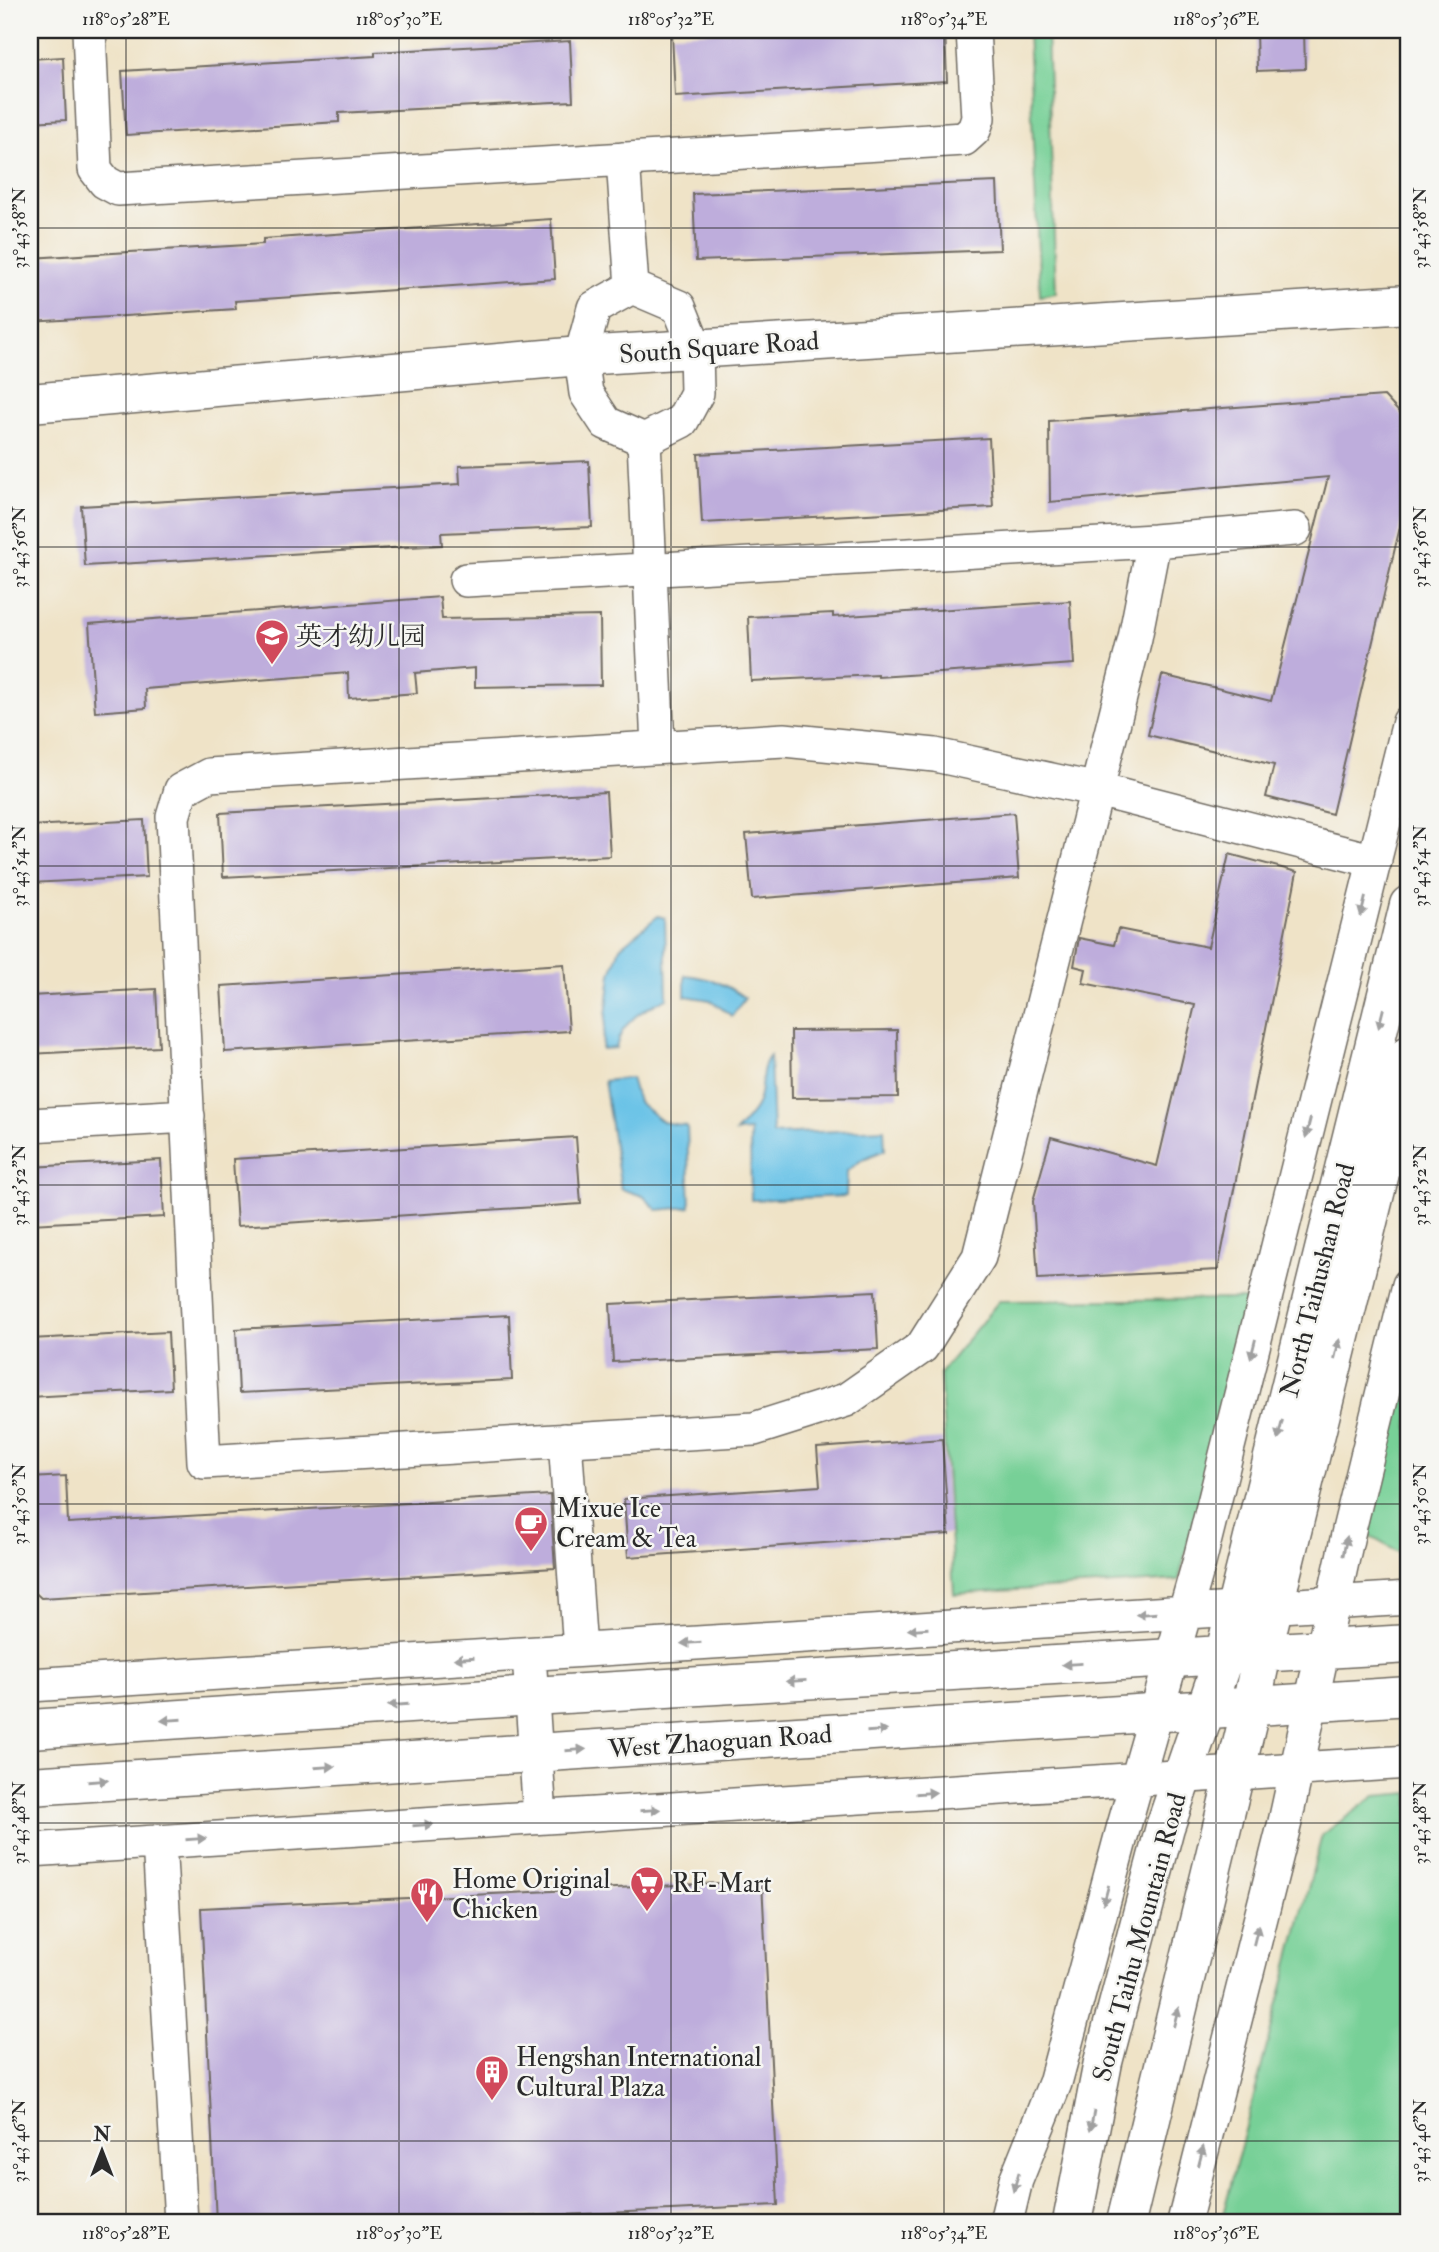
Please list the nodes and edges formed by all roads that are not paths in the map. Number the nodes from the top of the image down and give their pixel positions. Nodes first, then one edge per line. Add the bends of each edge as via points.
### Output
1 (89, 30) edge
2 (972, 30) edge
3 (623, 159) junction
4 (632, 288) junction
5 (1409, 303) edge
6 (696, 349) junction
7 (582, 356) junction
8 (30, 403) edge
9 (644, 440) junction
10 (1295, 529) dead end
11 (1154, 541) junction
12 (650, 570) junction
13 (466, 580) dead end
14 (1409, 722) edge
15 (657, 747) junction
16 (1098, 790) junction
17 (1375, 861) junction
18 (1409, 905) edge
19 (1409, 1055) edge
20 (188, 1116) junction
21 (30, 1125) edge
22 (1409, 1285) edge
23 (565, 1440) junction
24 (1409, 1598) edge
25 (1333, 1602) junction
26 (1273, 1606) junction
27 (1235, 1608) junction
28 (1185, 1612) junction
29 (1409, 1644) edge
30 (1323, 1649) junction
31 (580, 1650) junction
32 (1262, 1653) junction
33 (529, 1654) junction
34 (1224, 1656) junction
35 (1172, 1658) junction
36 (30, 1685) edge
37 (532, 1696) junction
38 (1409, 1696) edge
39 (1311, 1703) junction
40 (1251, 1707) junction
41 (1205, 1710) junction
42 (1156, 1712) junction
43 (30, 1729) edge
44 (535, 1753) junction
45 (1409, 1762) edge
46 (1296, 1770) junction
47 (1235, 1774) junction
48 (1182, 1777) junction
49 (1138, 1780) junction
50 (30, 1786) edge
51 (540, 1817) junction
52 (159, 1842) junction
53 (30, 1850) edge
54 (181, 2222) edge
55 (1006, 2222) edge
56 (1072, 2222) edge
57 (1126, 2222) edge
58 (1184, 2222) edge

1 - 3 street via 95,169 118,189
2 - 3 street via 978,118 964,139
3 - 4 street
4 - 6 street via 679,307
4 - 7 street via 594,307
5 - 6 main road, South Square Road
6 - 7 main road, South Square Road
6 - 9 street via 697,393 682,421
7 - 8 main road, South Square Road
7 - 9 street via 586,393 607,424
9 - 12 street
10 - 11 street
11 - 12 street
11 - 16 street
12 - 13 street
12 - 15 street
14 - 17 street
15 - 16 street via 783,740 935,755
15 - 20 street via 209,775 181,790 173,817
16 - 17 street
16 - 23 street via 979,1257 922,1347 846,1400 754,1429
17 -> 28 street
18 -> 27 main road, North Taihushan Road
26 -> 19 main road, North Taihushan Road
20 - 21 street
20 - 23 street via 204,1462
25 -> 22 street
23 - 31 street
24 - 25 street
25 - 26 street
25 - 30 street
26 - 27 street
26 - 32 main road, North Taihushan Road
27 - 28 street
27 - 34 main road, North Taihushan Road
28 -> 31 street
28 - 35 street
29 - 30 main road, West Zhaoguan Road
30 - 32 main road, West Zhaoguan Road
30 - 39 street
31 - 33 street
32 - 34 main road, West Zhaoguan Road
32 - 40 main road, South Taihu Mountain Road
33 -> 36 street
33 - 37 street
34 - 35 main road, West Zhaoguan Road
34 - 41 main road, South Taihu Mountain Road
35 -> 37 main road, West Zhaoguan Road
35 - 42 street
37 -> 43 main road, West Zhaoguan Road
37 - 44 street
38 - 39 main road, West Zhaoguan Road
39 - 40 main road, West Zhaoguan Road
39 - 46 street
40 - 41 main road, West Zhaoguan Road
40 - 47 main road, South Taihu Mountain Road
41 - 42 main road, West Zhaoguan Road
41 - 48 main road, South Taihu Mountain Road
44 -> 42 main road, West Zhaoguan Road
42 - 49 street
50 -> 44 main road, West Zhaoguan Road
44 - 51 street
45 - 46 street
46 - 47 street
58 -> 46 street
47 - 48 street
57 -> 47 main road, South Taihu Mountain Road
48 - 49 street
48 -> 56 main road, South Taihu Mountain Road via 1103,2062
51 -> 49 street
49 -> 55 street via 1055,2082 1016,2179
52 -> 51 street
52 - 53 street
52 - 54 street

